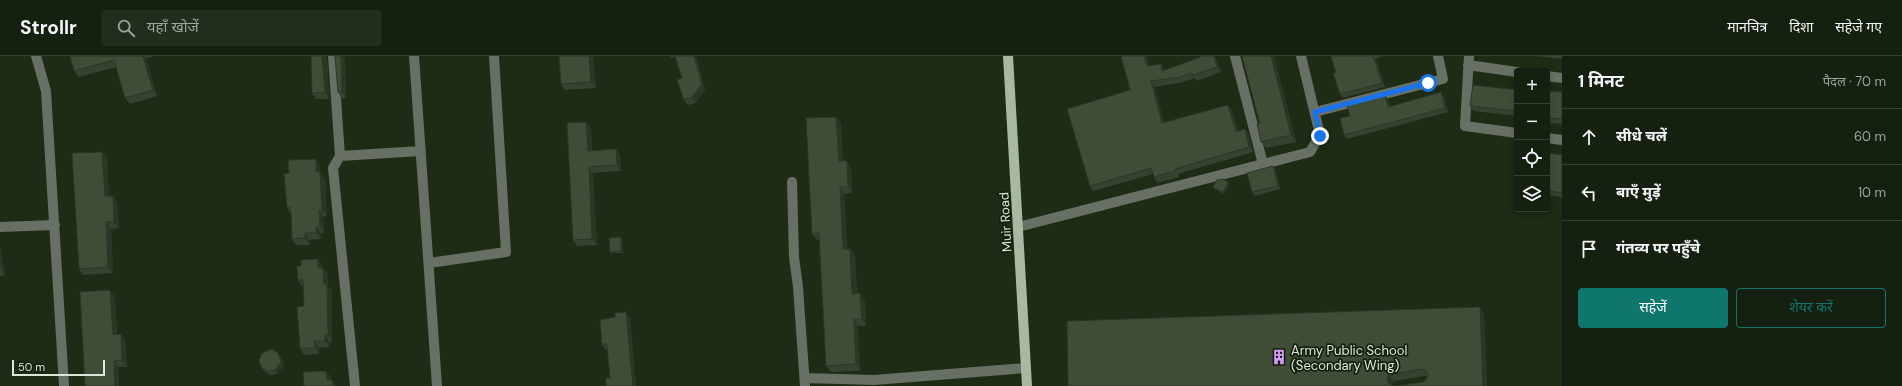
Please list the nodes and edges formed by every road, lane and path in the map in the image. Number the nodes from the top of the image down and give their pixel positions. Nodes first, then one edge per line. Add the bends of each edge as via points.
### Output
1 (36, 56) edge
2 (333, 56) edge
3 (414, 56) edge
4 (494, 56) edge
5 (1008, 56) edge
6 (1235, 56) edge
7 (1301, 56) edge
8 (1438, 56) edge
9 (1468, 61) edge
10 (1514, 71) edge
11 (1550, 76) edge
12 (1562, 78) edge
13 (1315, 112) junction
14 (1514, 133) edge
15 (1550, 138) edge
16 (1562, 140) edge
17 (421, 150) junction
18 (340, 156) junction
19 (1263, 164) junction
20 (792, 182) dead end
21 (55, 225) junction
22 (0, 227) edge
23 (1018, 227) junction
24 (428, 263) junction
25 (1026, 368) junction
26 (805, 382) edge
27 (64, 386) edge
28 (355, 386) edge
29 (437, 386) edge
30 (1027, 386) edge

1 - 21 street via 46,91
2 - 18 street
3 - 17 street
4 - 24 street via 506,252
5 - 23 main road, Muir Road
6 - 19 street
7 - 13 street
8 - 13 street via 1443,79
9 - 10 street
9 - 14 street via 1465,126
11 - 12 street
13 - 19 street via 1320,136 1310,152
15 - 16 street
17 - 18 street
17 - 24 street
18 - 28 street via 333,168
19 - 23 street
20 - 26 street via 794,257
21 - 22 street
21 - 27 street
23 - 25 main road, Muir Road
24 - 29 street
25 - 26 street via 874,380
25 - 30 main road, Muir Road

